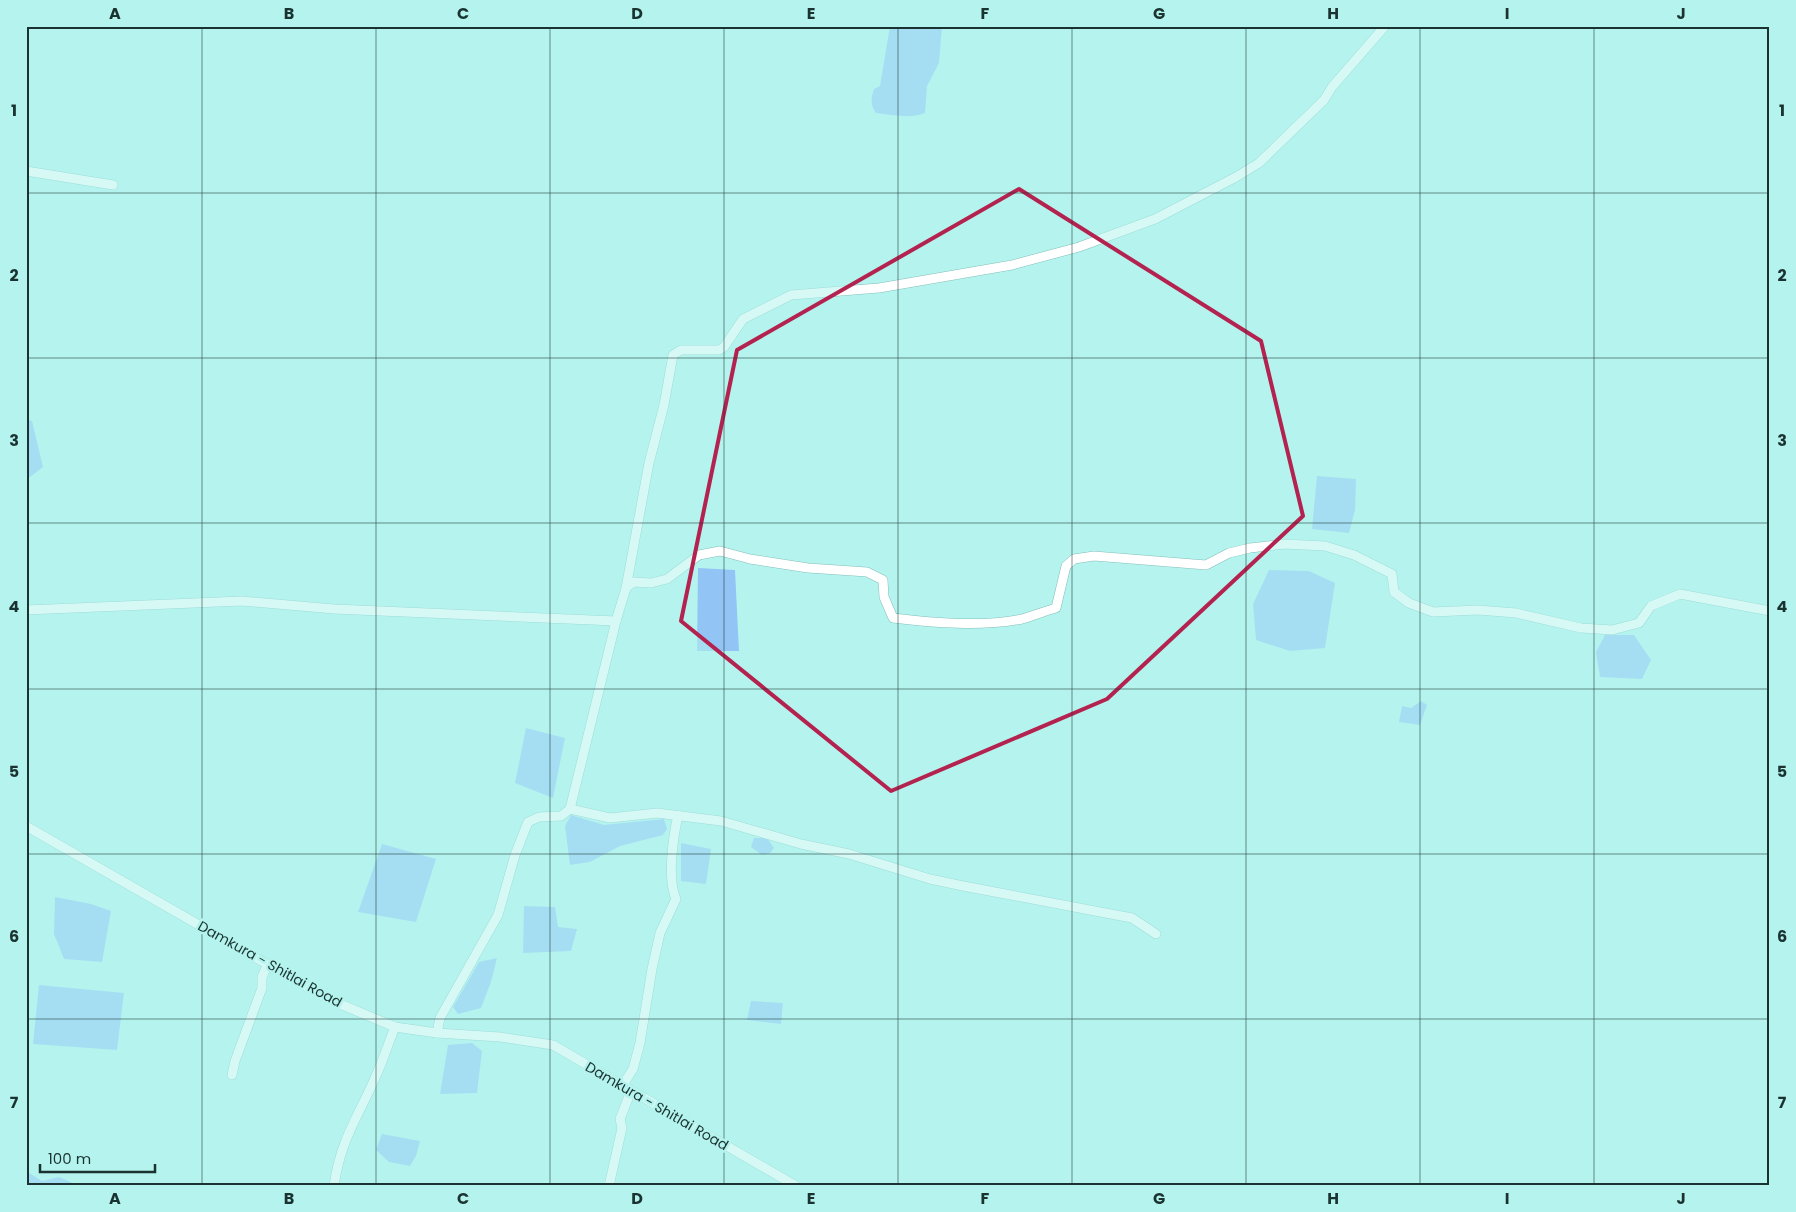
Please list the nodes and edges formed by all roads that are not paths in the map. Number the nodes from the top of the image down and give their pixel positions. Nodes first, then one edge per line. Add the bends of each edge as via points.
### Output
1 (1385, 26) edge
2 (26, 171) edge
3 (113, 185) dead end
4 (626, 588) junction
5 (26, 610) edge
6 (1770, 611) edge
7 (616, 621) junction
8 (570, 809) junction
9 (678, 816) junction
10 (26, 826) edge
11 (1156, 934) dead end
12 (268, 964) junction
13 (395, 1027) junction
14 (437, 1033) junction
15 (232, 1075) dead end
16 (627, 1088) junction
17 (334, 1186) edge
18 (609, 1186) edge
19 (796, 1186) edge

1 - 4 street via 1324,100 1259,163 1155,219 1078,247 1012,265 879,288 791,295 743,319 719,350 681,350 673,355
2 - 3 street
4 - 6 street via 633,582 651,583 667,579 699,555 720,551 808,568 867,572 883,580 884,598 893,618 952,623 992,622 1022,619 1056,608 1066,566 1074,559 1094,556 1206,565 1229,553 1284,544 1325,546 1354,555 1392,574 1394,592 1409,603 1433,612 1478,610 1516,613 1581,628 1612,630 1639,622 1651,606 1680,594
4 - 7 street
5 - 7 street via 242,601 334,609
7 - 8 street
8 - 9 street via 610,818 656,812
8 - 14 street via 561,816 539,817 528,822 498,915 440,1018
9 - 11 street via 721,821 930,879 1132,918
9 - 16 street via 672,856 672,891 676,899 660,933 640,1043
10 - 12 street, Damkura - Shitlai Road
12 - 13 street, Damkura - Shitlai Road via 328,999
12 - 15 street
13 - 14 street, Damkura - Shitlai Road
13 - 17 street via 375,1078 344,1141
14 - 16 street, Damkura - Shitlai Road via 500,1037 552,1045
16 - 18 street
16 - 19 street, Damkura - Shitlai Road

